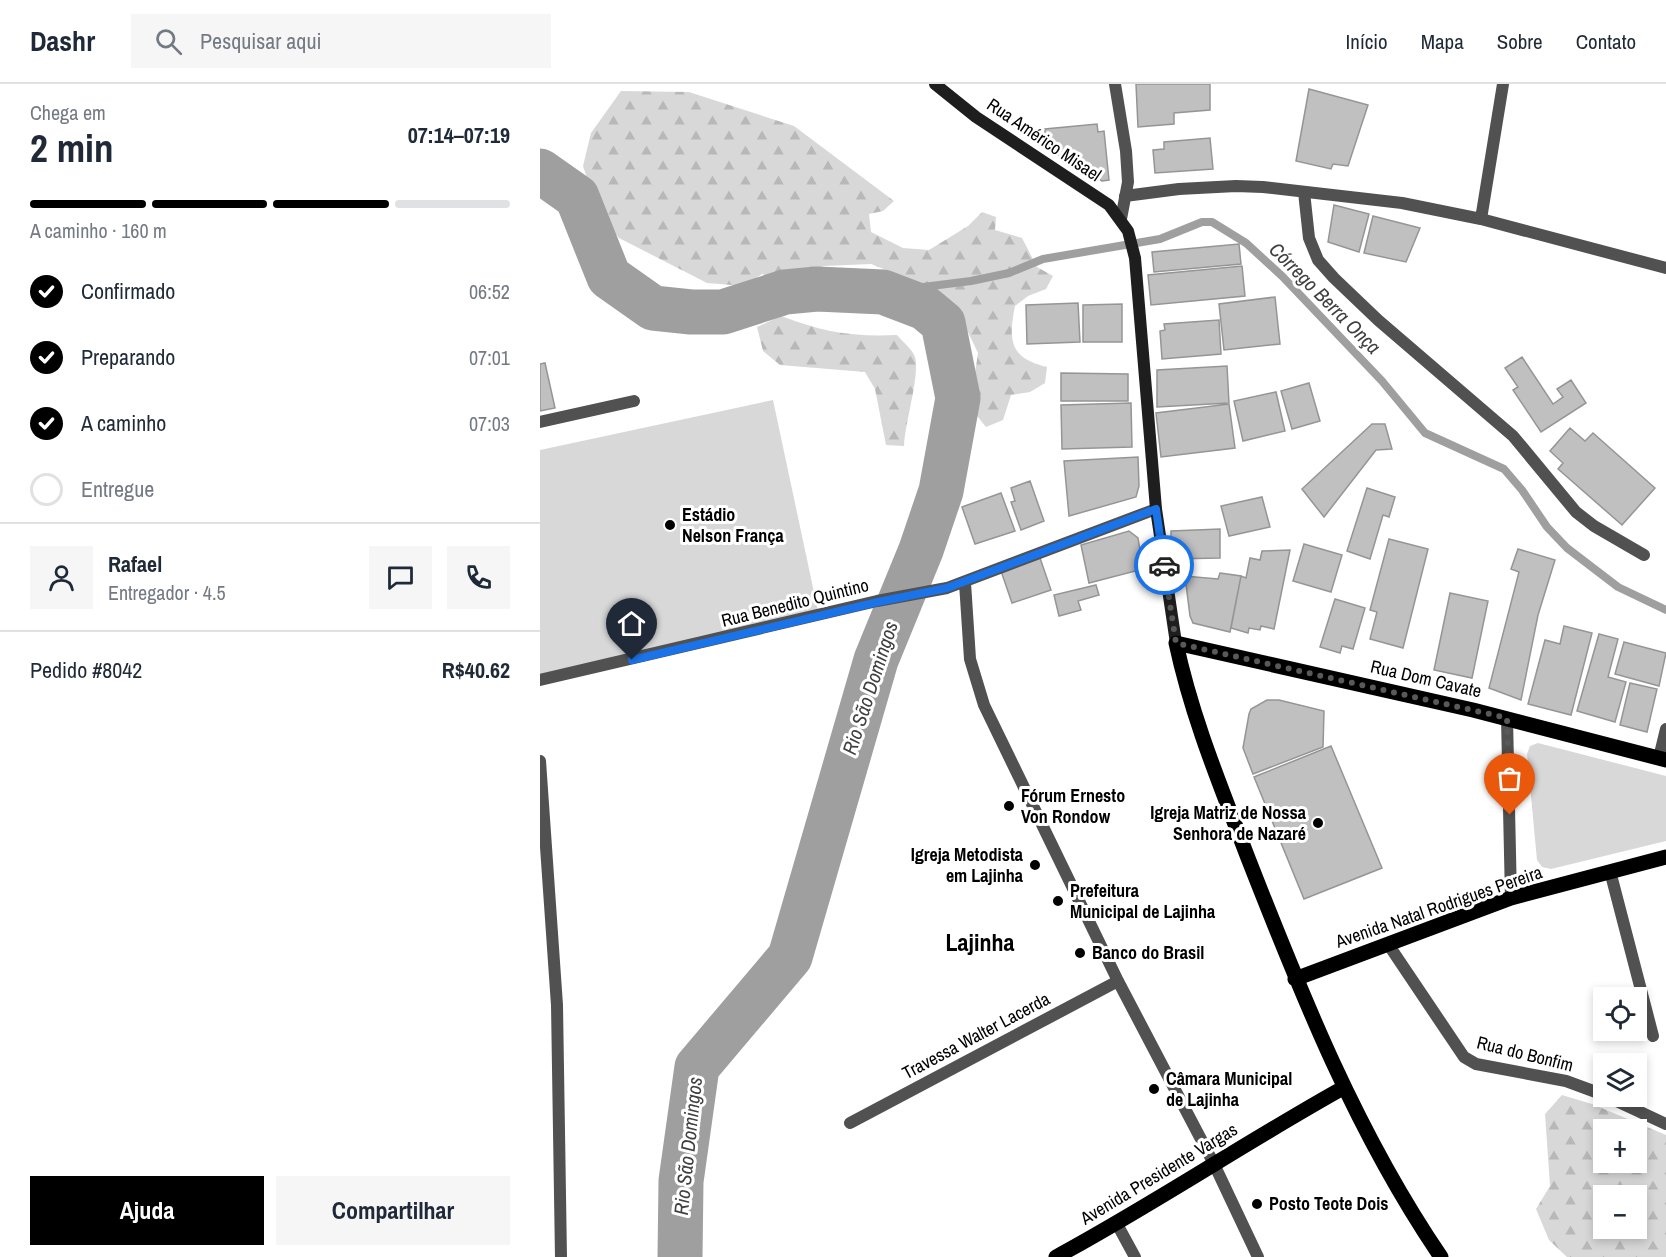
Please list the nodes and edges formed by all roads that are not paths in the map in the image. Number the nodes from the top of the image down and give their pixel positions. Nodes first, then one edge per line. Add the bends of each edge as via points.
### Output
1 (935, 84) edge
2 (1115, 84) edge
3 (1503, 84) edge
4 (1304, 192) junction
5 (1125, 196) junction
6 (1121, 219) junction
7 (1481, 219) junction
8 (1666, 268) edge
9 (634, 401) dead end
10 (540, 422) edge
11 (1156, 509) junction
12 (1644, 555) dead end
13 (965, 583) junction
14 (1176, 643) junction
15 (540, 681) edge
16 (1507, 718) junction
17 (1666, 729) edge
18 (1662, 759) edge
19 (540, 761) edge
20 (540, 846) edge
21 (1666, 857) edge
22 (548, 862) junction
23 (1610, 871) junction
24 (1511, 898) junction
25 (1388, 944) junction
26 (1295, 979) junction
27 (1118, 981) junction
28 (1653, 1036) dead end
29 (1343, 1088) junction
30 (1593, 1091) edge
31 (1629, 1107) edge
32 (850, 1123) dead end
33 (1666, 1124) edge
34 (1214, 1164) junction
35 (1117, 1224) junction
36 (561, 1257) edge
37 (1056, 1257) edge
38 (1135, 1257) edge
39 (1258, 1257) edge
40 (1441, 1257) edge

1 - 6 main road, Rua Américo Misael via 976,117 1109,205
2 - 5 street via 1126,151
3 - 7 street
4 - 5 street via 1209,186
4 - 7 street via 1440,209
4 - 12 street via 1309,238 1318,260 1334,278 1513,436 1576,512
5 - 6 street
6 - 11 main road, Rua Américo Misael via 1135,258
7 - 8 street
9 - 10 street
11 - 13 street, Rua Benedito Quintino
11 - 14 main road, Rua Américo Misael
13 - 15 street, Rua Benedito Quintino
13 - 27 street via 970,659 984,705
14 - 16 main road, Rua Dom Cavate
14 - 26 main road via 1193,712
16 - 18 main road, Rua Dom Cavate
16 - 24 street
17 - 18 street
19 - 22 street
20 - 22 street
21 - 23 main road, Avenida Natal Rodrigues Pereira
22 - 36 street via 556,1005
23 - 24 main road, Avenida Natal Rodrigues Pereira
23 - 28 street
24 - 25 main road, Avenida Natal Rodrigues Pereira
25 - 26 main road, Avenida Natal Rodrigues Pereira
25 - 30 street, Rua do Bonfim via 1464,1057 1476,1064 1566,1081
26 - 29 main road
27 - 32 street, Travessa Walter Lacerda
27 - 34 street
29 - 34 main road, Avenida Presidente Vargas
29 - 40 main road
31 - 33 street, Rua do Bonfim
34 - 35 main road, Avenida Presidente Vargas
34 - 39 street
35 - 37 main road, Avenida Presidente Vargas
35 - 38 street

